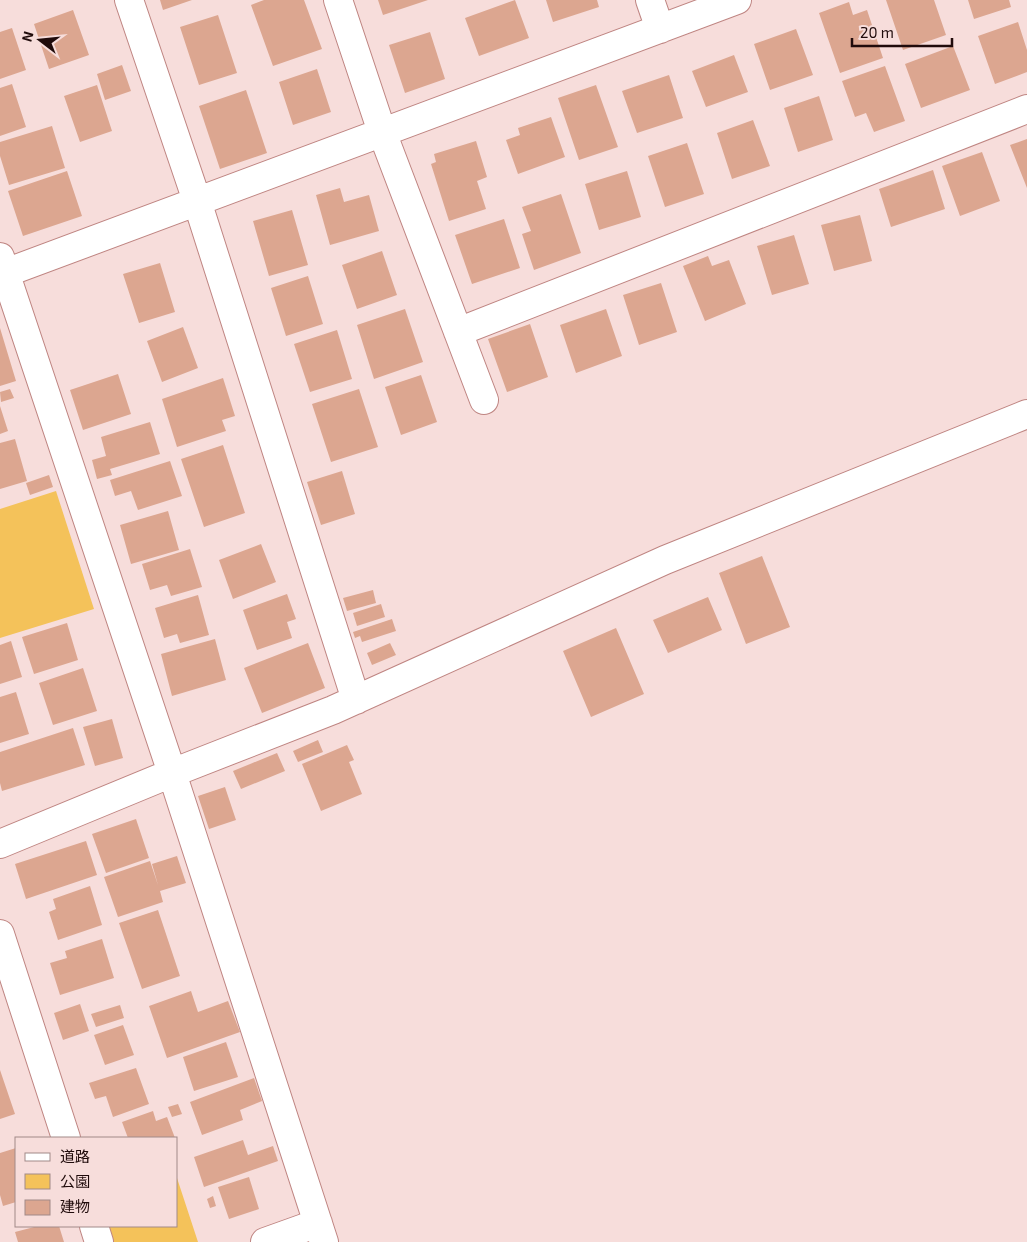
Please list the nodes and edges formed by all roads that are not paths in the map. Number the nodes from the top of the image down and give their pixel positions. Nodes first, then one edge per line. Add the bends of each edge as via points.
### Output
1 (129, 0) edge
2 (338, 0) edge
3 (650, 0) edge
4 (737, 0) edge
5 (660, 29) junction
6 (1027, 109) edge
7 (382, 132) junction
8 (197, 201) junction
9 (2, 268) edge
10 (458, 332) junction
11 (484, 400) dead end
12 (1027, 414) edge
13 (356, 700) junction
14 (172, 774) junction
15 (0, 844) edge
16 (0, 934) edge
17 (66, 1137) edge
18 (94, 1227) edge
19 (321, 1233) edge
20 (100, 1242) edge
21 (265, 1242) edge

1 - 8 street
2 - 7 street
3 - 5 street
4 - 5 street
5 - 7 street
6 - 10 street
7 - 8 street
7 - 10 street
8 - 9 street
8 - 13 street
9 - 14 street
10 - 11 street
12 - 13 street via 665,560
13 - 14 street
14 - 15 street
14 - 19 street
16 - 17 street
18 - 20 street
19 - 21 street

